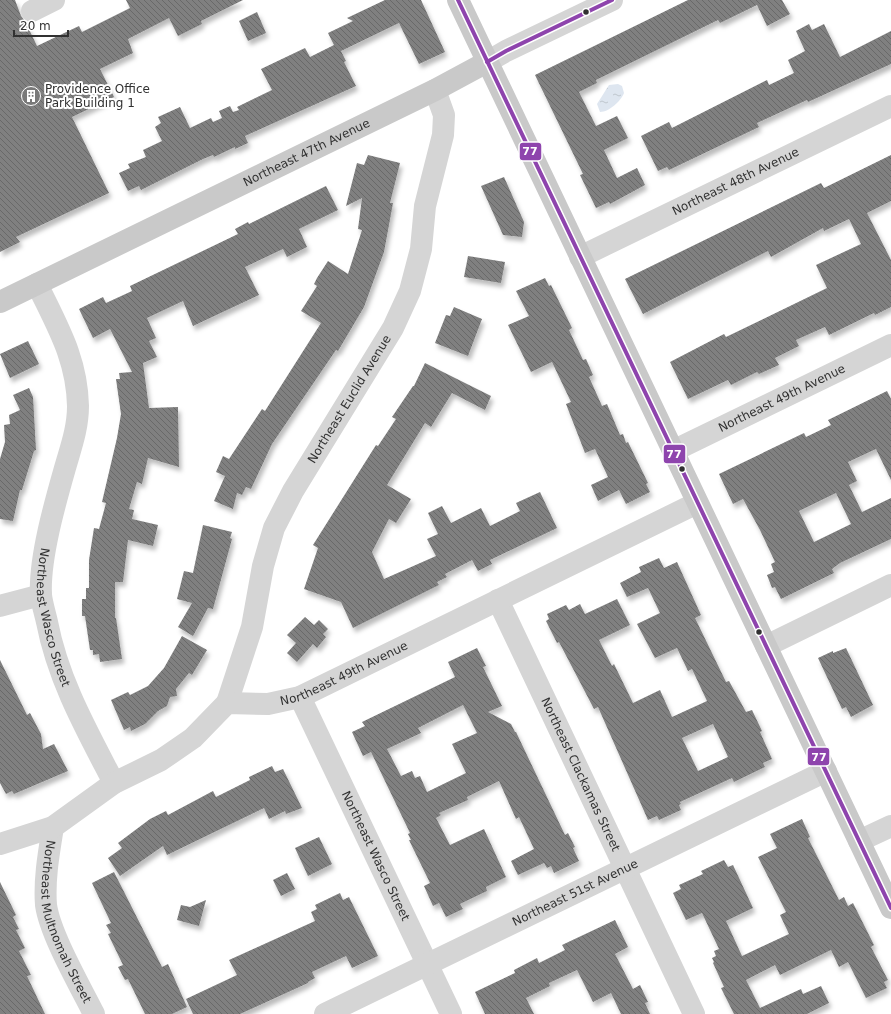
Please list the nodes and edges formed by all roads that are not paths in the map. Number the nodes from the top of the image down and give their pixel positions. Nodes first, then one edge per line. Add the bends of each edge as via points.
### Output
1 (54, 0) edge
2 (458, 0) edge
3 (612, 0) edge
4 (32, 11) dead end
5 (487, 62) junction
6 (435, 90) junction
7 (891, 106) edge
8 (580, 257) junction
9 (37, 284) junction
10 (0, 302) edge
11 (891, 345) edge
12 (673, 451) junction
13 (698, 503) junction
14 (891, 585) edge
15 (41, 595) junction
16 (498, 600) junction
17 (0, 606) edge
18 (766, 646) junction
19 (300, 697) junction
20 (227, 703) junction
21 (826, 771) junction
22 (114, 783) junction
23 (891, 826) edge
24 (53, 827) junction
25 (859, 841) junction
26 (0, 844) edge
27 (626, 868) junction
28 (891, 908) edge
29 (428, 964) junction
30 (94, 1014) edge
31 (325, 1014) edge
32 (451, 1014) edge
33 (694, 1014) edge

1 - 4 street
2 - 5 main road
3 - 5 street, Northeast 47th Avenue
5 - 6 main road, Northeast 47th Avenue
5 - 8 main road
6 - 9 main road, Northeast 47th Avenue
6 - 20 street, Northeast Euclid Avenue via 444,115 443,135 425,206 421,249 410,291 393,328 293,491 274,528 262,566 252,627
7 - 8 street, Northeast 48th Avenue
8 - 12 main road
9 - 10 main road, Northeast 47th Avenue
9 - 15 street, Northeast Wasco Street via 69,350 78,406 76,433 52,518 43,564
11 - 12 street, Northeast 49th Avenue
12 - 13 main road
13 - 16 street, Northeast 49th Avenue
13 - 18 main road
14 - 18 street
15 - 17 street
15 - 22 street, Northeast Wasco Street via 55,658 68,692
16 - 19 street, Northeast 49th Avenue
16 - 27 street, Northeast Clackamas Street
18 - 21 main road
19 - 20 street, Northeast 49th Avenue via 268,704
19 - 29 street, Northeast Wasco Street
20 - 22 street via 194,738 161,760
21 - 25 main road
21 - 27 street, Northeast 51st Avenue
22 - 24 street
23 - 25 street
24 - 26 street
24 - 30 street, Northeast Multnomah Street via 46,907 58,941
25 - 28 main road
27 - 29 street, Northeast 51st Avenue
27 - 33 street, Northeast Clackamas Street
29 - 31 street, Northeast 51st Avenue
29 - 32 street, Northeast Wasco Street

